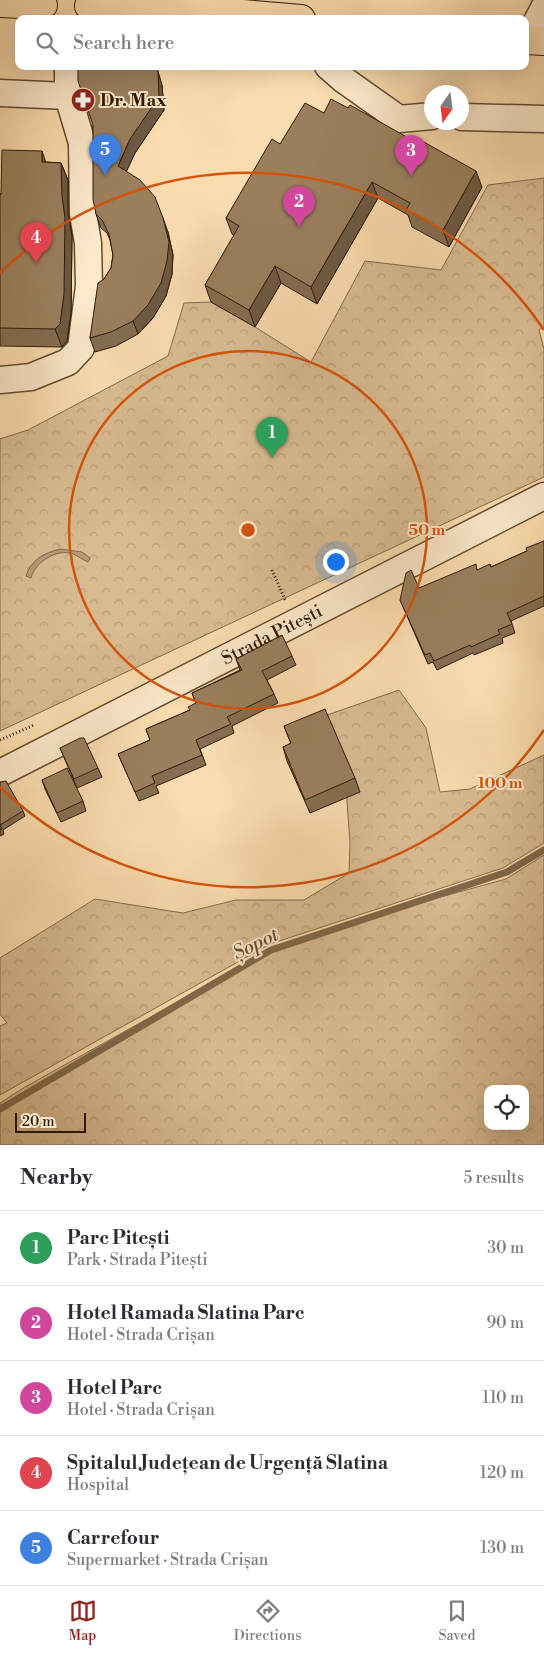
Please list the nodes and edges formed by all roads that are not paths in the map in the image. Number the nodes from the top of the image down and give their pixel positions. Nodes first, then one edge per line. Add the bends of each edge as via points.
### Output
1 (0, 2) edge
2 (185, 4) edge
3 (44, 8) edge
4 (88, 8) edge
5 (544, 8) edge
6 (269, 15) edge
7 (532, 40) edge
8 (68, 70) edge
9 (333, 70) edge
10 (0, 93) edge
11 (68, 96) junction
12 (424, 116) edge
13 (469, 117) edge
14 (544, 119) edge
15 (0, 380) edge
16 (544, 496) edge
17 (0, 773) edge

1 - 3 main road
2 - 4 main road
2 - 6 main road
5 - 7 street
8 - 11 street
9 - 12 street via 399,118
10 - 11 street
11 - 15 street via 82,142 83,214 88,243 89,286 81,348 68,362 31,377
13 - 14 street
16 - 17 street, Strada Pitești

